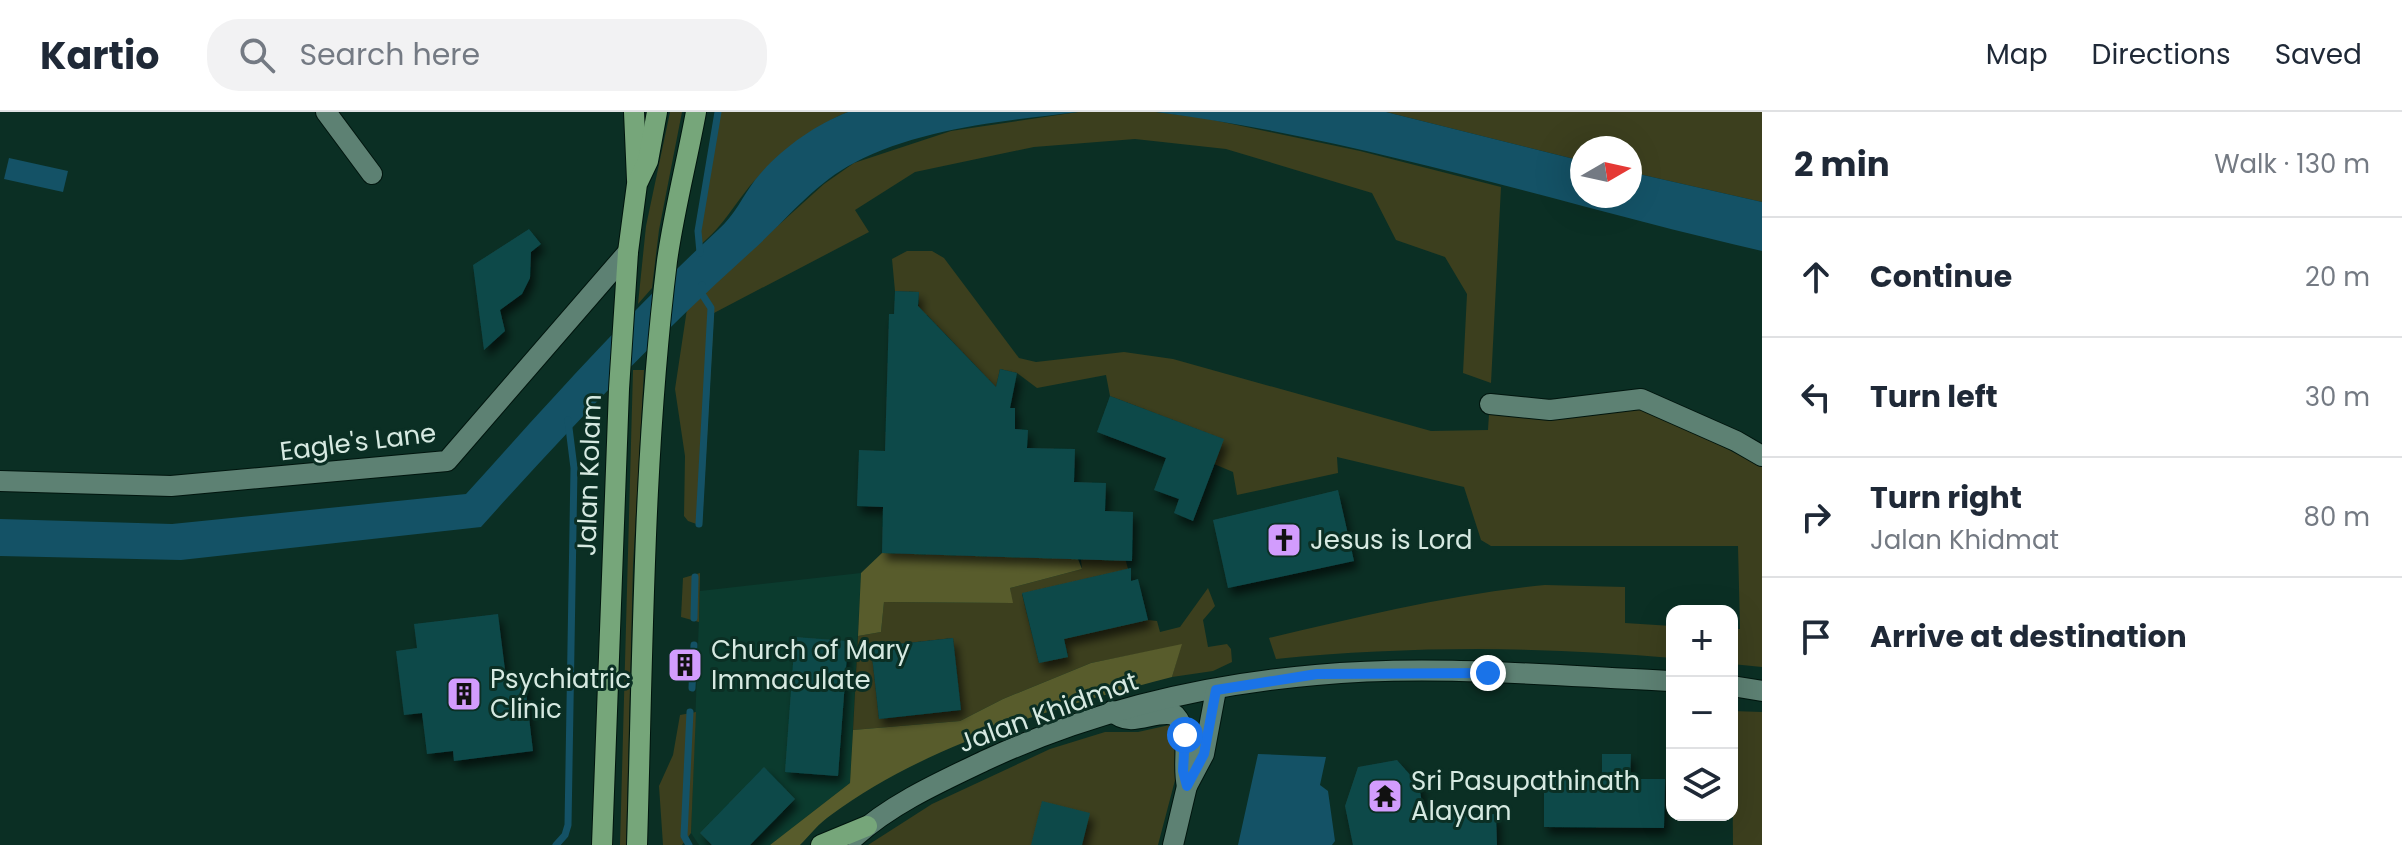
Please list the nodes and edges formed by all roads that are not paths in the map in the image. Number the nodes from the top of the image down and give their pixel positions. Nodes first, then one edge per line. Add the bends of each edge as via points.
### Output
1 (326, 112) edge
2 (634, 112) edge
3 (657, 112) edge
4 (696, 112) edge
5 (372, 174) dead end
6 (637, 184) junction
7 (628, 252) junction
8 (1490, 404) dead end
9 (1762, 456) edge
10 (0, 481) edge
11 (1666, 681) edge
12 (1738, 687) edge
13 (1216, 690) junction
14 (1762, 691) edge
15 (1112, 711) junction
16 (1187, 786) junction
17 (867, 826) junction
18 (602, 845) edge
19 (637, 845) edge
20 (821, 845) edge
21 (846, 845) edge
22 (1173, 845) edge

1 - 5 street
2 - 6 main road
3 - 6 main road, Jalan Kolam via 648,161
4 - 19 main road via 668,258 658,348
6 - 7 main road, Jalan Kolam
7 - 10 street, Eagle's Lane via 447,461 171,486
7 - 18 main road, Jalan Kolam
8 - 9 street via 1550,410 1641,399
11 - 13 street, Jalan Khidmat via 1373,672 1317,674
12 - 14 street
13 - 15 street, Jalan Khidmat
13 - 16 street via 1204,754
15 - 16 street via 1120,719 1132,720 1175,715 1185,735
15 - 17 street, Jalan Khidmat via 962,771
16 - 22 street
17 - 20 main road
17 - 21 street, Jalan Khidmat

